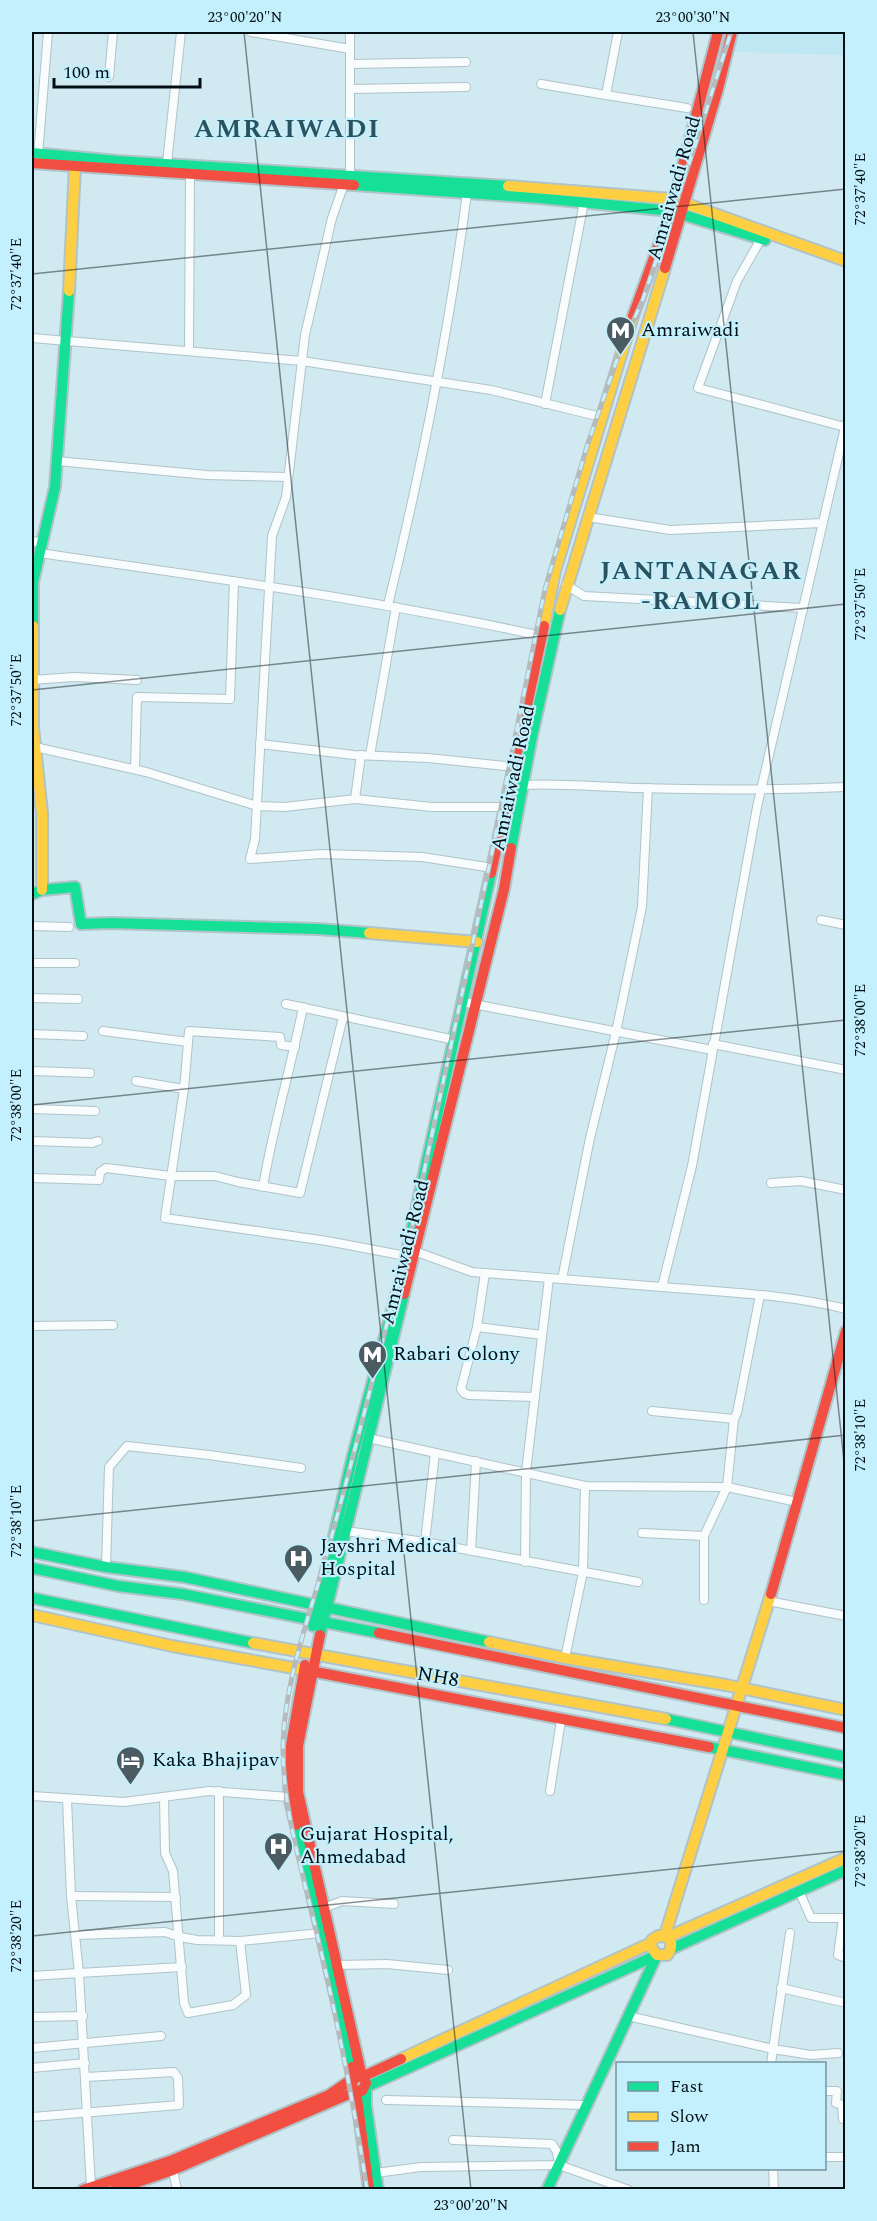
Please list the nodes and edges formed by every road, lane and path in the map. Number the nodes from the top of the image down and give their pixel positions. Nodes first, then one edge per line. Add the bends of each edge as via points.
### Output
1 (48, 32) edge
2 (113, 32) edge
3 (182, 32) edge
4 (251, 32) edge
5 (350, 32) edge
6 (618, 32) edge
7 (718, 32) edge
8 (732, 32) edge
9 (350, 49) junction
10 (465, 62) dead end
11 (350, 64) junction
12 (109, 78) dead end
13 (541, 84) dead end
14 (466, 87) dead end
15 (350, 89) junction
16 (606, 95) junction
17 (687, 108) dead end
18 (35, 158) edge
19 (167, 163) junction
20 (75, 166) junction
21 (190, 174) junction
22 (347, 179) junction
23 (467, 193) junction
24 (679, 201) junction
25 (584, 202) junction
26 (676, 213) junction
27 (761, 239) junction
28 (846, 261) edge
29 (846, 269) edge
30 (32, 338) edge
31 (66, 340) junction
32 (189, 351) junction
33 (302, 361) junction
34 (435, 382) junction
35 (545, 404) junction
36 (601, 417) junction
37 (845, 425) edge
38 (842, 449) edge
39 (57, 460) junction
40 (288, 477) junction
41 (588, 517) junction
42 (822, 523) junction
43 (37, 546) edge
44 (33, 570) edge
45 (234, 581) junction
46 (566, 585) junction
47 (269, 586) junction
48 (392, 606) junction
49 (803, 608) junction
50 (542, 636) junction
51 (32, 680) edge
52 (137, 680) dead end
53 (32, 706) edge
54 (260, 744) junction
55 (35, 747) junction
56 (361, 755) junction
57 (370, 756) junction
58 (515, 766) junction
59 (135, 769) junction
60 (522, 785) junction
61 (846, 787) edge
62 (648, 788) junction
63 (761, 790) junction
64 (355, 799) junction
65 (257, 806) junction
66 (507, 807) junction
67 (493, 868) junction
68 (37, 892) edge
69 (821, 920) dead end
70 (846, 925) edge
71 (32, 926) edge
72 (69, 927) dead end
73 (477, 942) junction
74 (32, 963) edge
75 (75, 963) dead end
76 (32, 998) edge
77 (78, 999) dead end
78 (463, 1002) junction
79 (286, 1004) dead end
80 (476, 1005) junction
81 (303, 1007) junction
82 (343, 1017) junction
83 (103, 1031) dead end
84 (616, 1032) junction
85 (32, 1034) edge
86 (83, 1036) dead end
87 (455, 1040) junction
88 (188, 1042) junction
89 (295, 1047) junction
90 (712, 1047) junction
91 (846, 1070) edge
92 (32, 1071) edge
93 (90, 1073) dead end
94 (136, 1081) dead end
95 (184, 1089) junction
96 (32, 1109) edge
97 (95, 1111) dead end
98 (32, 1141) edge
99 (98, 1142) dead end
100 (171, 1176) junction
101 (32, 1178) edge
102 (771, 1183) dead end
103 (263, 1187) junction
104 (846, 1190) edge
105 (410, 1253) junction
106 (485, 1273) junction
107 (549, 1278) junction
108 (562, 1279) junction
109 (662, 1287) junction
110 (760, 1295) junction
111 (846, 1309) edge
112 (113, 1325) dead end
113 (32, 1326) edge
114 (477, 1327) junction
115 (846, 1331) edge
116 (542, 1335) junction
117 (535, 1397) junction
118 (652, 1411) dead end
119 (734, 1419) junction
120 (368, 1438) junction
121 (435, 1453) junction
122 (476, 1461) junction
123 (301, 1468) dead end
124 (526, 1472) junction
125 (585, 1485) junction
126 (727, 1487) junction
127 (796, 1502) junction
128 (341, 1531) junction
129 (642, 1533) dead end
130 (704, 1536) junction
131 (425, 1542) junction
132 (471, 1551) junction
133 (32, 1552) edge
134 (525, 1562) junction
135 (106, 1567) junction
136 (32, 1568) edge
137 (583, 1572) junction
138 (638, 1582) dead end
139 (32, 1598) edge
140 (704, 1600) dead end
141 (768, 1601) junction
142 (321, 1606) junction
143 (32, 1615) edge
144 (846, 1616) edge
145 (318, 1620) junction
146 (311, 1654) junction
147 (565, 1658) junction
148 (308, 1671) junction
149 (743, 1689) junction
150 (739, 1705) junction
151 (846, 1710) edge
152 (561, 1720) junction
153 (846, 1728) edge
154 (729, 1731) junction
155 (723, 1750) junction
156 (846, 1757) edge
157 (846, 1775) edge
158 (219, 1791) junction
159 (550, 1791) dead end
160 (32, 1796) edge
161 (164, 1797) junction
162 (289, 1797) junction
163 (67, 1799) junction
164 (846, 1858) edge
165 (846, 1870) edge
166 (799, 1891) junction
167 (71, 1896) junction
168 (176, 1897) junction
169 (393, 1904) dead end
170 (324, 1908) junction
171 (844, 1918) edge
172 (321, 1933) junction
173 (790, 1933) dead end
174 (76, 1935) junction
175 (666, 1936) junction
176 (180, 1937) junction
177 (219, 1940) junction
178 (240, 1941) junction
179 (651, 1943) junction
180 (671, 1949) junction
181 (657, 1955) junction
182 (846, 1958) edge
183 (337, 1965) junction
184 (182, 1967) junction
185 (448, 1970) dead end
186 (79, 1973) junction
187 (32, 1976) edge
188 (781, 1988) junction
189 (846, 2003) edge
190 (83, 2016) junction
191 (628, 2016) junction
192 (32, 2017) edge
193 (161, 2036) dead end
194 (84, 2044) junction
195 (32, 2048) edge
196 (773, 2049) junction
197 (838, 2053) dead end
198 (771, 2062) edge
199 (85, 2063) junction
200 (32, 2068) edge
201 (86, 2077) junction
202 (359, 2083) junction
203 (826, 2091) edge
204 (386, 2100) dead end
205 (586, 2105) junction
206 (88, 2112) junction
207 (32, 2117) edge
208 (846, 2119) edge
209 (453, 2140) dead end
210 (826, 2157) edge
211 (846, 2157) edge
212 (559, 2165) junction
213 (173, 2170) junction
214 (773, 2170) edge
215 (376, 2173) junction
216 (87, 2188) edge
217 (114, 2190) edge
218 (177, 2190) edge
219 (369, 2190) edge
220 (378, 2190) edge
221 (547, 2190) edge
222 (629, 2190) edge
223 (774, 2190) edge

1 - 18 street
2 - 12 street
3 - 19 street
4 - 9 street
5 - 9 street
6 - 16 street
7 - 24 main road, Amraiwadi Road
8 - 24 main road via 718,89
9 - 11 street
10 - 11 street
11 - 15 street
13 - 16 street
14 - 15 street
15 - 22 street
16 - 17 street
18 - 19 main road
18 - 20 main road
19 - 22 main road
20 - 21 main road
20 - 31 main road
21 - 22 main road
21 - 32 street
22 - 23 main road
22 - 24 main road
22 - 33 street via 332,218
23 - 25 main road
23 - 34 street
24 - 26 main road
24 - 28 main road
25 - 26 main road
25 - 35 street
26 - 27 main road
26 - 36 main road, Amraiwadi Road via 629,327
26 - 41 main road
27 - 29 main road
27 - 37 street via 737,281 698,388
30 - 31 street
31 - 32 street
31 - 39 main road
32 - 33 street
33 - 34 street
33 - 40 street
34 - 35 street via 491,390
34 - 48 street
35 - 36 street
36 - 50 main road, Amraiwadi Road via 555,571
37 - 38 street
38 - 42 street
39 - 40 street via 207,475
39 - 43 main road via 55,487
40 - 47 street via 286,497 272,536
41 - 42 street via 670,530
41 - 46 main road
42 - 49 street
43 - 44 main road
43 - 45 street
44 - 51 main road
45 - 47 street
45 - 59 street via 230,699 137,697
46 - 49 street via 584,596
46 - 60 main road
47 - 48 street
47 - 54 street
48 - 50 street
48 - 57 street
49 - 63 street
50 - 58 main road, Amraiwadi Road
51 - 52 street
51 - 53 main road
53 - 55 main road
54 - 56 street
54 - 65 street
55 - 59 street
55 - 68 main road via 42,813
56 - 57 street
56 - 64 street
57 - 58 street
58 - 66 main road, Amraiwadi Road
59 - 65 street
60 - 62 street
60 - 80 main road via 504,889
61 - 63 street
62 - 63 street
62 - 84 street via 642,907
63 - 90 street
64 - 65 street
64 - 66 street via 432,807
65 - 67 street via 250,859 322,854 422,858
66 - 67 main road, Amraiwadi Road
67 - 73 main road, Amraiwadi Road
68 - 73 main road via 75,887 81,924 318,929
69 - 70 street
71 - 72 street
73 - 78 main road, Amraiwadi Road
74 - 75 street
76 - 77 street
78 - 80 street
78 - 87 main road, Amraiwadi Road
79 - 81 street
80 - 84 street
80 - 105 main road
81 - 82 street
81 - 89 street
82 - 87 street
82 - 103 street via 300,1193
83 - 88 street
84 - 90 street
84 - 108 street
85 - 86 street
87 - 105 main road, Amraiwadi Road
88 - 89 street via 189,1031 280,1037 281,1044
88 - 95 street
89 - 103 street via 270,1141
90 - 91 street
90 - 109 street via 692,1166
92 - 93 street
94 - 95 street
95 - 100 street
96 - 97 street
98 - 99 street
100 - 101 street via 106,1168 100,1172 99,1180
100 - 103 street via 215,1176
100 - 105 street via 165,1218
102 - 104 street via 801,1181
105 - 106 street
105 - 120 main road
105 - 128 main road, Amraiwadi Road via 353,1455
106 - 107 street
106 - 114 street
107 - 108 street
107 - 116 street
108 - 109 street
109 - 110 street
110 - 111 street
110 - 119 street
112 - 113 street
114 - 116 street
114 - 117 street via 461,1382 464,1393
115 - 127 main road
116 - 117 street
117 - 124 street
118 - 119 street
119 - 126 street
120 - 121 street
120 - 128 main road
121 - 122 street
121 - 131 street
122 - 124 street
122 - 132 street
123 - 135 street via 127,1446 109,1467
124 - 125 street
124 - 134 street
125 - 126 street
125 - 137 street
126 - 127 street
126 - 130 street
127 - 141 main road
128 - 131 street
128 - 142 main road
129 - 130 street
130 - 140 street
131 - 132 street
132 - 134 street
133 - 135 main road
134 - 137 street
135 - 142 main road via 184,1577
136 - 145 main road
137 - 138 street
137 - 147 street
139 - 146 main road, NH8
141 - 144 street
141 - 149 main road
142 - 145 main road
142 - 147 main road
143 - 148 main road
145 - 146 main road
145 - 150 main road
146 - 148 main road
146 - 154 main road, NH8
147 - 149 main road
148 - 152 main road
148 - 162 main road via 291,1745
148 - 170 main road via 298,1746 298,1792
149 - 150 main road
149 - 151 main road
150 - 153 main road
150 - 154 main road
152 - 155 main road
152 - 159 street
154 - 155 main road
154 - 156 main road, NH8
155 - 157 main road
155 - 175 main road
158 - 161 street
158 - 162 street
158 - 177 street
160 - 163 street
161 - 163 street via 124,1802
161 - 168 street via 165,1853 173,1871
162 - 172 main road
163 - 167 street
164 - 175 main road
165 - 166 main road
166 - 171 street via 811,1918
166 - 180 main road
167 - 168 street
167 - 174 street
168 - 176 street
169 - 170 street via 342,1901
170 - 183 main road
171 - 182 street via 838,1955
172 - 178 street
172 - 202 main road
173 - 188 street
174 - 176 street via 165,1932
174 - 186 street
175 - 179 main road via 655,1937
175 - 180 main road via 672,1943
176 - 177 street
176 - 184 street
177 - 178 street
178 - 184 street via 246,1995 234,2005 188,2013
179 - 181 main road
179 - 202 main road
180 - 181 main road via 667,1955
181 - 191 main road
181 - 202 main road
183 - 185 street via 387,1964
183 - 202 main road
184 - 186 street
186 - 187 street
186 - 190 street
188 - 189 street
188 - 196 street
190 - 192 street
190 - 194 street
191 - 196 street
191 - 205 main road
193 - 194 street
194 - 195 street
194 - 199 street
196 - 197 street via 811,2055
196 - 198 street
199 - 200 street
199 - 201 street
201 - 206 street
201 - 206 street via 174,2072 178,2078 179,2105
202 - 213 main road
202 - 215 main road
202 - 216 main road via 181,2157
202 - 219 main road
203 - 208 street via 837,2091 836,2103 842,2105
204 - 205 street
205 - 212 main road
206 - 207 street
206 - 216 street
209 - 212 street via 552,2144
210 - 211 street
212 - 215 street via 421,2167
212 - 221 main road
212 - 222 street
213 - 217 main road
213 - 218 street
214 - 223 street
215 - 220 main road

